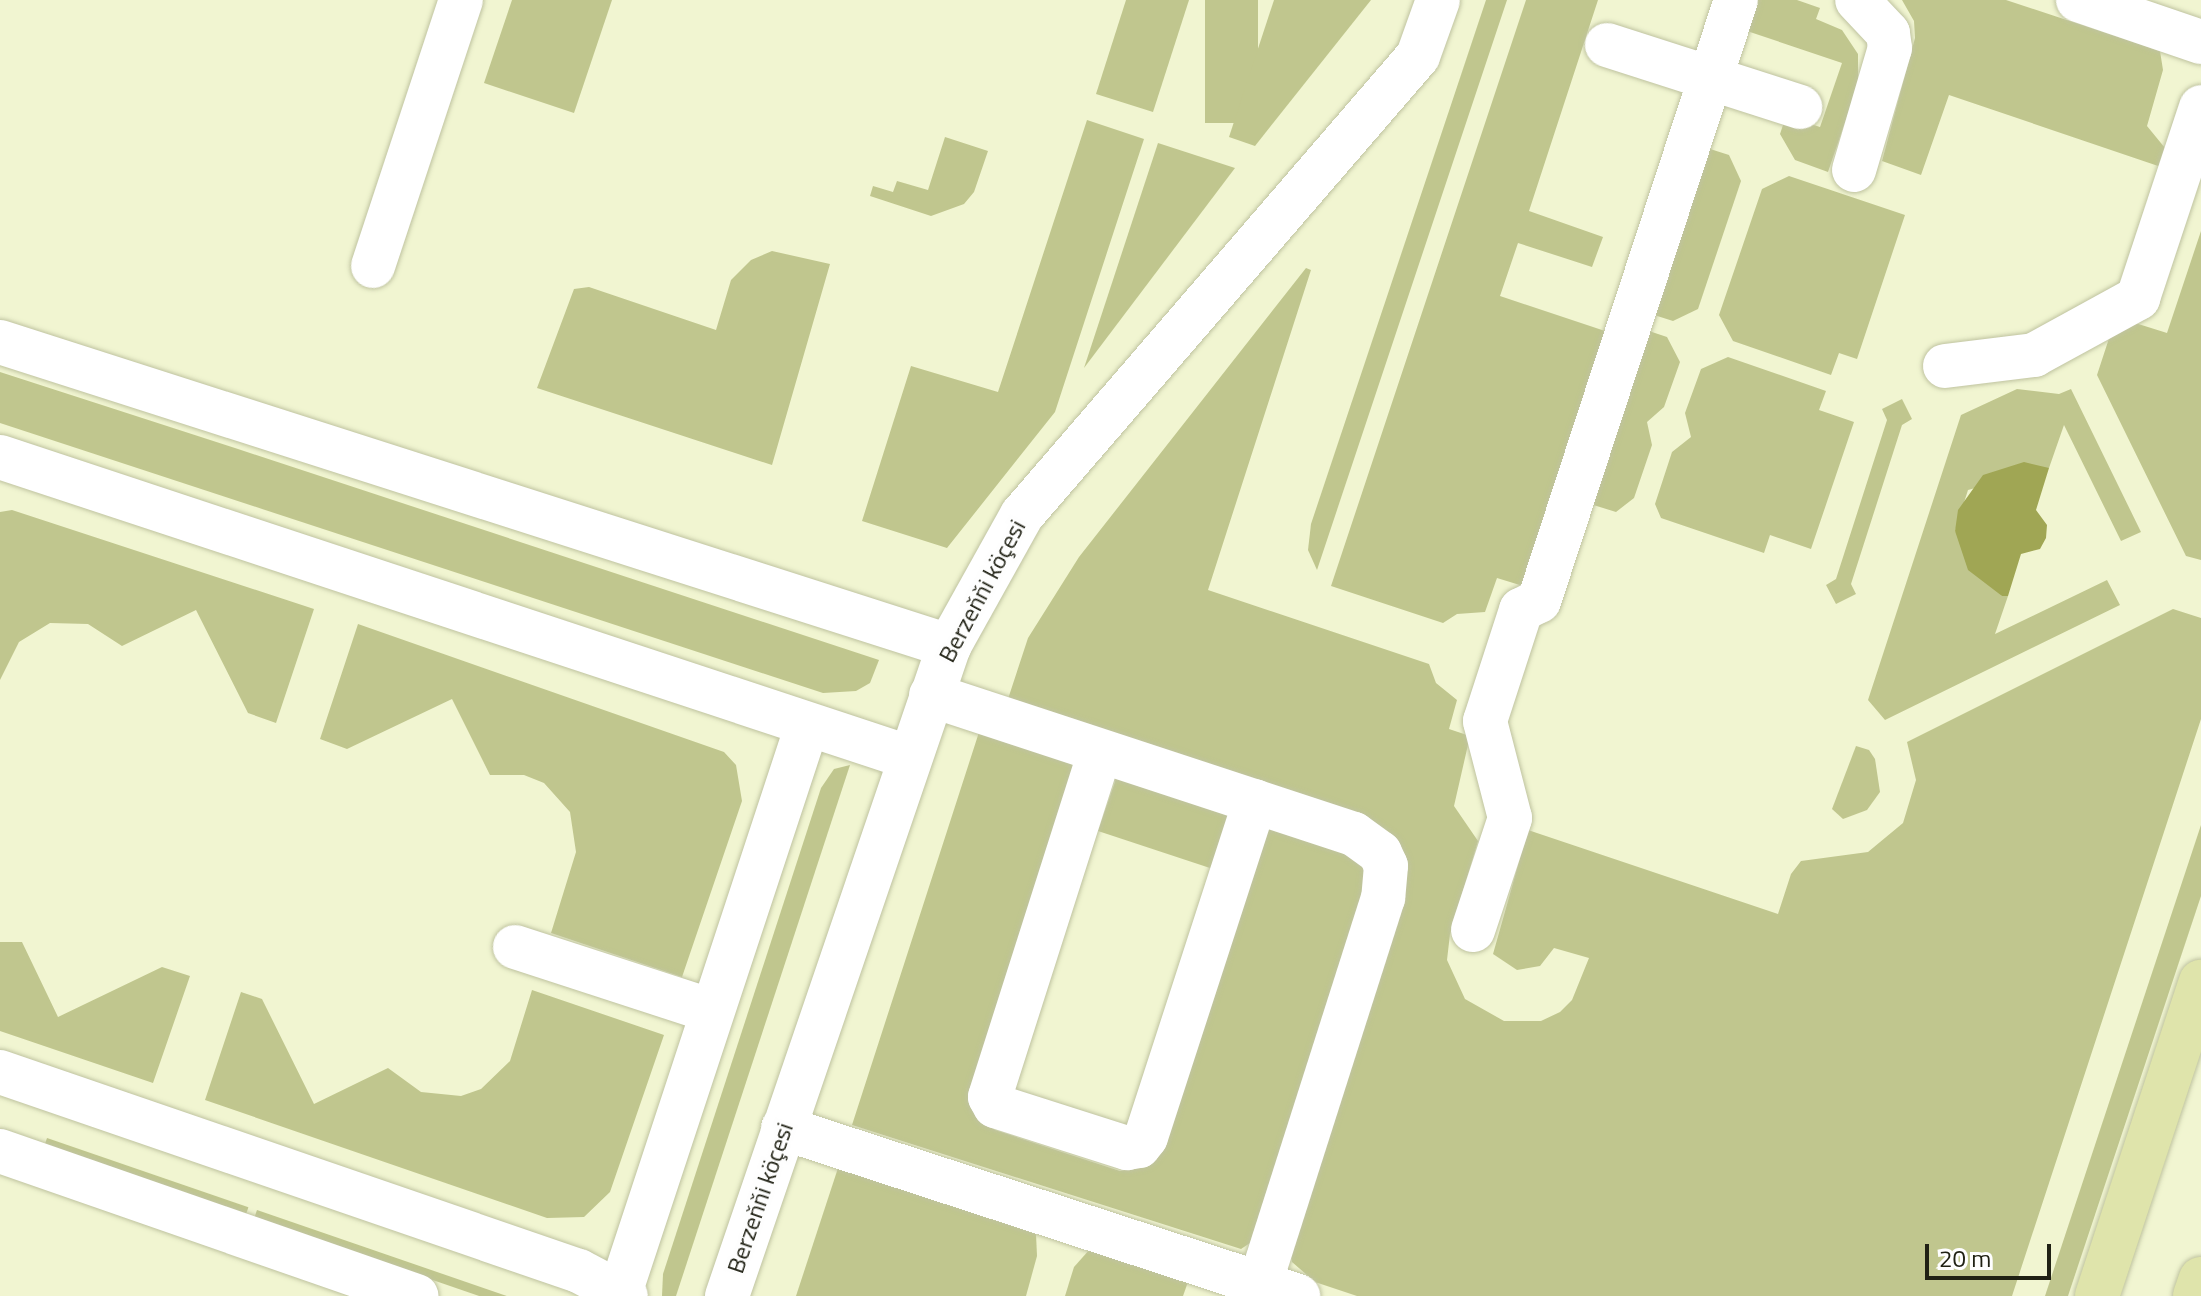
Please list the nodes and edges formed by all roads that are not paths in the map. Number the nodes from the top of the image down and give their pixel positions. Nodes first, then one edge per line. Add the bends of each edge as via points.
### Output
1 (461, 0) edge
2 (1438, 0) edge
3 (1736, 0) edge
4 (1857, 0) edge
5 (2078, 0) edge
6 (2201, 42) edge
7 (1607, 45) dead end
8 (1710, 79) junction
9 (1800, 107) dead end
10 (2201, 107) edge
11 (1854, 170) dead end
12 (373, 266) dead end
13 (0, 342) edge
14 (1945, 366) dead end
15 (0, 457) edge
16 (949, 646) junction
17 (931, 695) junction
18 (807, 726) junction
19 (1100, 752) junction
20 (908, 757) junction
21 (1255, 801) junction
22 (1473, 930) dead end
23 (515, 947) dead end
24 (2201, 982) edge
25 (712, 1011) junction
26 (0, 1072) edge
27 (783, 1128) junction
28 (0, 1151) edge
29 (2201, 1279) edge
30 (1279, 1290) edge
31 (622, 1294) edge
32 (417, 1296) edge
33 (727, 1296) edge
34 (2097, 1296) edge
35 (2195, 1296) edge

1 - 12 street
2 - 16 street, Berzeňňi köçesi via 1418,56 1022,515
3 - 8 street
4 - 11 street via 1888,33 1890,48
5 - 6 street
7 - 8 street
8 - 9 street
8 - 22 street via 1539,601 1521,610 1485,721 1510,818
10 - 14 street via 2138,298 2034,355
13 - 16 street
15 - 18 street
16 - 17 street, Berzeňňi köçesi
17 - 19 street
17 - 20 street, Berzeňňi köçesi
18 - 20 street
18 - 25 street
19 - 21 street
19 - 21 street via 990,1097 995,1106 1127,1148 1139,1146 1146,1137
20 - 27 street, Berzeňňi köçesi
21 - 30 street via 1354,834 1374,847 1386,866 1383,898
23 - 25 street
24 - 34 main road
25 - 31 street
26 - 31 street via 579,1271
27 - 30 street
27 - 33 street, Berzeňňi köçesi
28 - 32 street
29 - 35 main road

